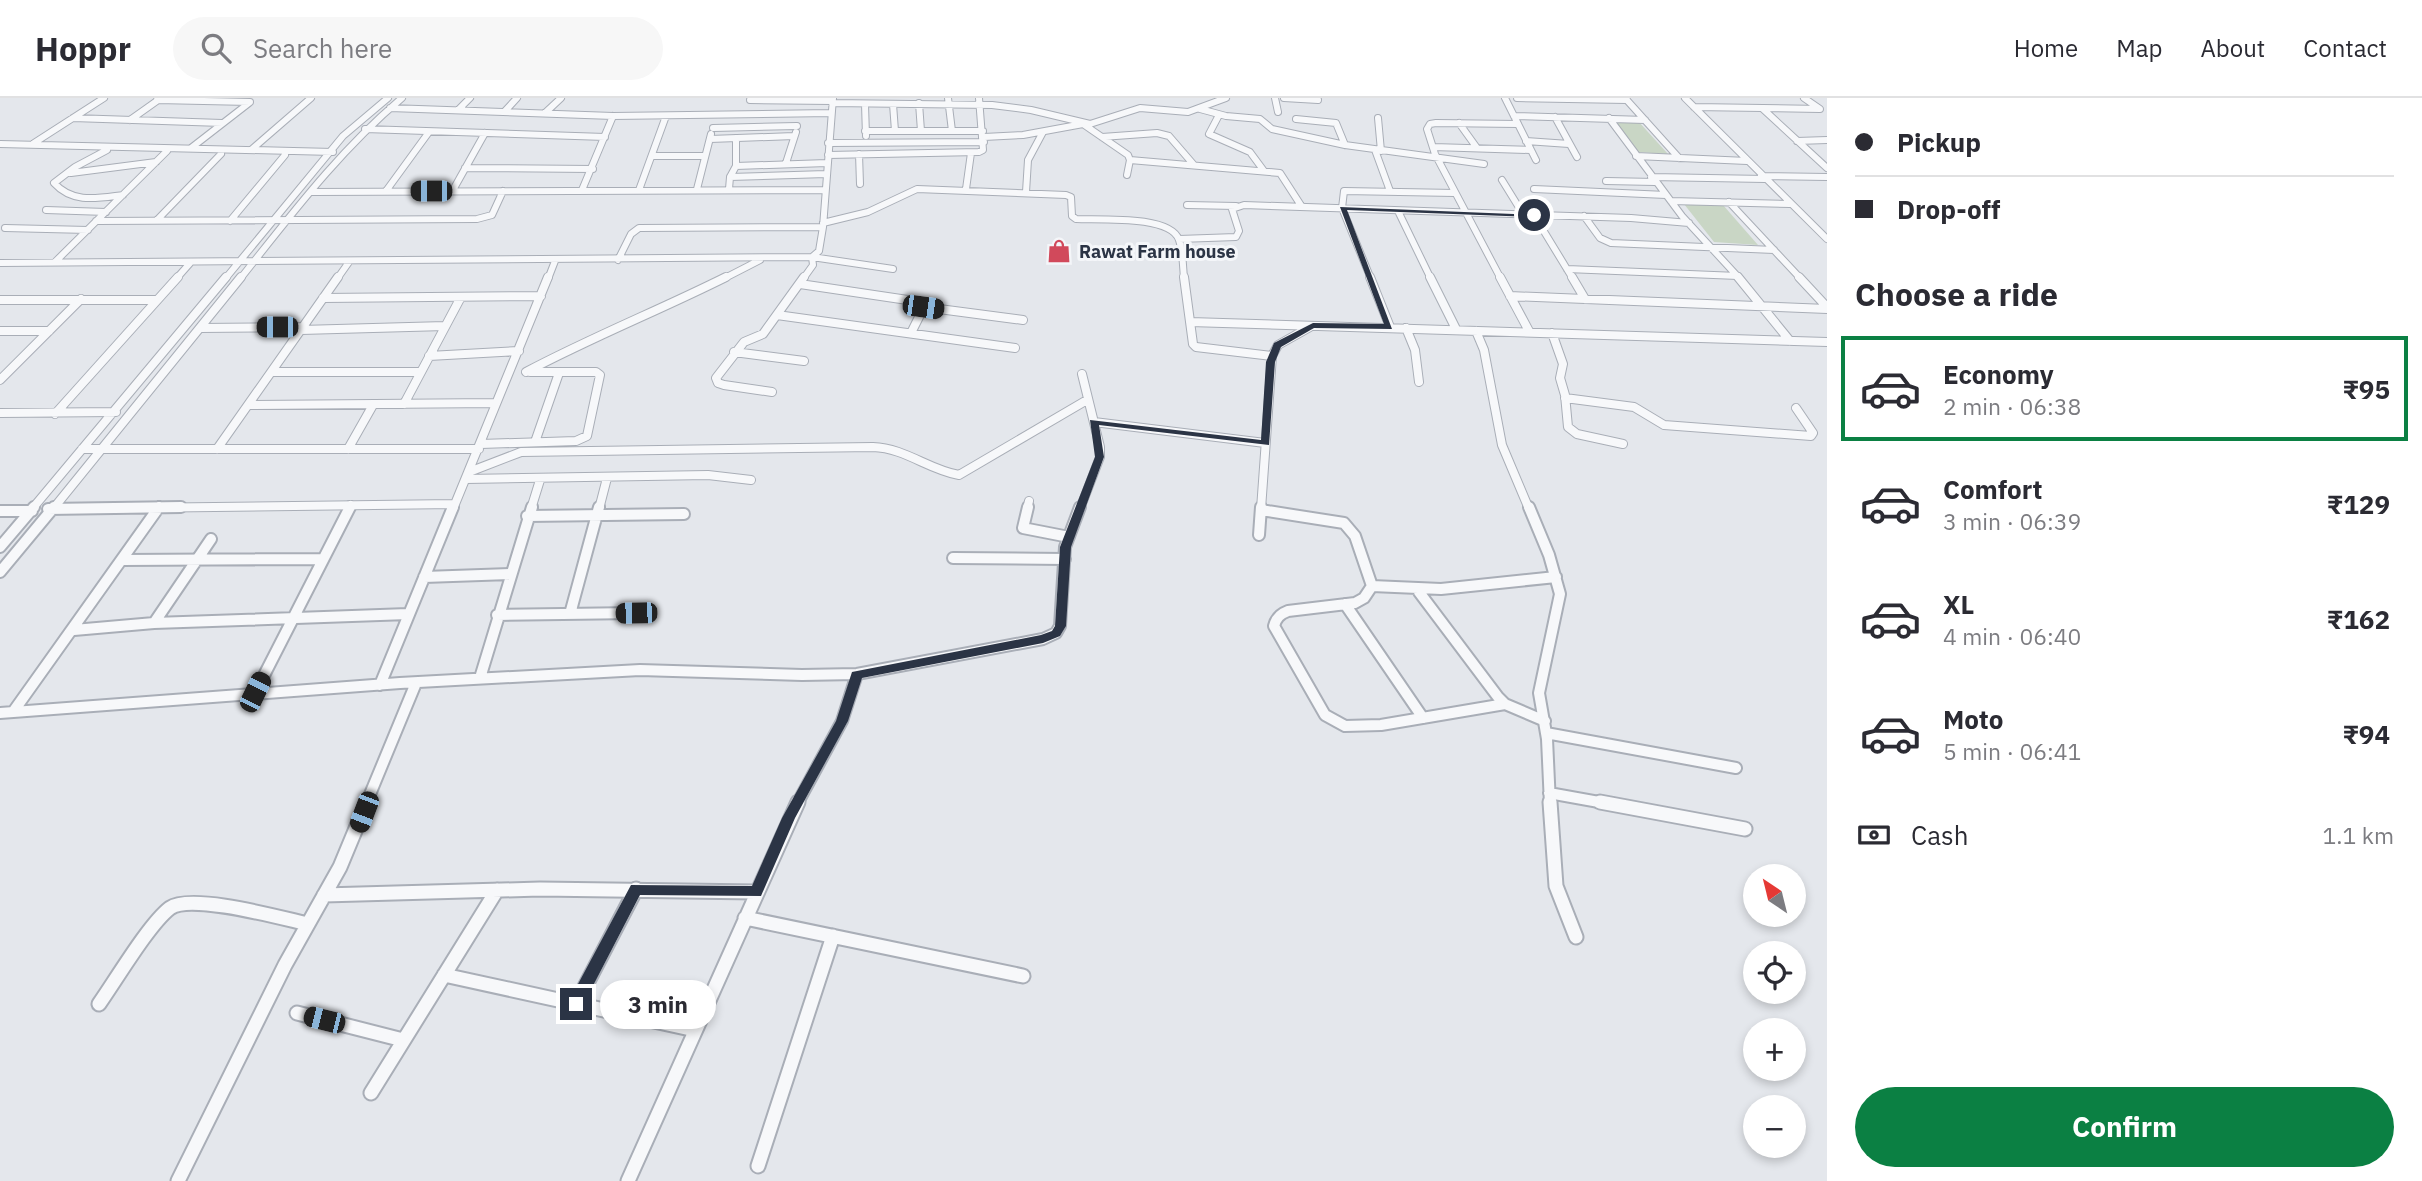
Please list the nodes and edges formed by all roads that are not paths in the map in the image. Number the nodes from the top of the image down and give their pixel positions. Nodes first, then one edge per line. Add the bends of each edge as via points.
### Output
1 (104, 98) edge
2 (311, 98) edge
3 (388, 98) edge
4 (402, 98) edge
5 (470, 98) edge
6 (517, 98) edge
7 (561, 98) edge
8 (1226, 98) edge
9 (1275, 98) edge
10 (1284, 98) edge
11 (1505, 98) edge
12 (1517, 98) edge
13 (1685, 98) edge
14 (1804, 98) edge
15 (159, 99) edge
16 (750, 99) edge
17 (791, 99) edge
18 (1626, 99) edge
19 (253, 100) edge
20 (1318, 100) dead end
21 (832, 101) edge
22 (948, 101) edge
23 (979, 101) edge
24 (919, 103) junction
25 (865, 104) junction
26 (893, 104) junction
27 (1694, 107) junction
28 (376, 108) junction
29 (390, 108) junction
30 (1200, 109) junction
31 (1763, 109) junction
32 (458, 110) junction
33 (1819, 110) junction
34 (505, 111) junction
35 (1278, 112) dead end
36 (1827, 112) edge
37 (545, 113) junction
38 (801, 113) junction
39 (831, 113) junction
40 (746, 114) junction
41 (716, 115) junction
42 (1219, 115) junction
43 (613, 116) junction
44 (666, 116) junction
45 (1514, 116) junction
46 (1555, 117) junction
47 (73, 118) junction
48 (1378, 118) dead end
49 (1609, 118) junction
50 (1296, 119) dead end
51 (130, 120) junction
52 (1645, 120) junction
53 (222, 123) junction
54 (1460, 123) junction
55 (1083, 124) junction
56 (1518, 124) junction
57 (797, 126) junction
58 (713, 128) junction
59 (365, 129) junction
60 (865, 131) junction
61 (895, 131) junction
62 (921, 131) junction
63 (952, 131) junction
64 (429, 132) junction
65 (1043, 132) junction
66 (485, 133) junction
67 (794, 136) junction
68 (605, 137) junction
69 (984, 137) junction
70 (1101, 137) junction
71 (736, 138) junction
72 (710, 139) junction
73 (1827, 140) edge
74 (1526, 141) junction
75 (1797, 141) junction
76 (866, 142) junction
77 (828, 143) junction
78 (0, 144) edge
79 (32, 144) junction
80 (1569, 144) junction
81 (1345, 145) junction
82 (1433, 147) junction
83 (191, 148) junction
84 (1477, 148) junction
85 (107, 150) junction
86 (251, 150) junction
87 (1530, 150) junction
88 (167, 151) junction
89 (1378, 151) junction
90 (971, 153) junction
91 (221, 154) junction
92 (327, 154) junction
93 (341, 154) junction
94 (859, 154) junction
95 (285, 155) junction
96 (652, 156) junction
97 (704, 156) junction
98 (1636, 156) junction
99 (1577, 157) dead end
100 (1679, 158) junction
101 (828, 159) junction
102 (1438, 159) junction
103 (1130, 160) junction
104 (1536, 160) dead end
105 (1747, 161) junction
106 (156, 162) junction
107 (786, 163) junction
108 (1484, 164) dead end
109 (1194, 165) junction
110 (736, 166) junction
111 (465, 168) junction
112 (1827, 168) edge
113 (593, 169) junction
114 (1264, 172) junction
115 (65, 174) junction
116 (826, 174) junction
117 (1127, 175) dead end
118 (730, 177) junction
119 (1827, 177) edge
120 (1763, 178) junction
121 (1653, 179) junction
122 (1502, 180) dead end
123 (1606, 181) dead end
124 (860, 184) dead end
125 (1534, 188) dead end
126 (697, 189) junction
127 (729, 189) junction
128 (965, 189) junction
129 (453, 190) junction
130 (582, 190) junction
131 (639, 190) junction
132 (825, 190) junction
133 (386, 191) junction
134 (503, 191) junction
135 (1390, 191) junction
136 (312, 192) junction
137 (1026, 192) junction
138 (1455, 193) junction
139 (123, 195) junction
140 (1668, 198) junction
141 (1729, 202) junction
142 (1300, 204) junction
143 (1790, 204) junction
144 (1187, 205) dead end
145 (1236, 206) junction
146 (1342, 208) junction
147 (46, 210) dead end
148 (1398, 211) junction
149 (106, 212) junction
150 (1466, 212) junction
151 (1523, 214) junction
152 (1534, 215) junction
153 (1584, 216) junction
154 (157, 220) junction
155 (289, 220) junction
156 (96, 221) junction
157 (230, 221) junction
158 (272, 221) junction
159 (1689, 223) junction
160 (823, 225) junction
161 (5, 228) dead end
162 (83, 234) junction
163 (1179, 239) junction
164 (1827, 239) edge
165 (1710, 246) junction
166 (1774, 250) junction
167 (812, 257) junction
168 (764, 259) junction
169 (618, 260) junction
170 (56, 261) junction
171 (238, 261) junction
172 (254, 261) junction
173 (555, 261) junction
174 (191, 262) junction
175 (349, 262) junction
176 (0, 263) edge
177 (893, 269) dead end
178 (1567, 269) junction
179 (1738, 276) junction
180 (800, 284) junction
181 (541, 296) junction
182 (1510, 296) junction
183 (461, 297) junction
184 (323, 298) junction
185 (81, 299) junction
186 (1584, 299) junction
187 (0, 300) edge
188 (157, 300) junction
189 (923, 307) junction
190 (1763, 307) junction
191 (1827, 308) edge
192 (777, 315) junction
193 (1023, 320) dead end
194 (1190, 322) junction
195 (1313, 325) junction
196 (445, 326) junction
197 (1390, 327) junction
198 (200, 328) junction
199 (1406, 328) junction
200 (302, 329) junction
201 (1455, 329) junction
202 (0, 331) edge
203 (49, 331) junction
204 (1476, 331) junction
205 (1529, 331) junction
206 (911, 333) junction
207 (1552, 333) junction
208 (1790, 341) junction
209 (1827, 342) edge
210 (1015, 348) dead end
211 (519, 351) junction
212 (734, 352) junction
213 (429, 356) junction
214 (1272, 356) junction
215 (804, 361) dead end
216 (0, 364) edge
217 (16, 364) junction
218 (272, 372) junction
219 (420, 372) junction
220 (510, 372) junction
221 (526, 372) junction
222 (559, 373) junction
223 (1082, 374) dead end
224 (0, 380) edge
225 (1419, 382) dead end
226 (772, 392) dead end
227 (1565, 398) junction
228 (1087, 400) junction
229 (496, 403) junction
230 (373, 404) junction
231 (404, 404) junction
232 (250, 405) junction
233 (1796, 408) dead end
234 (113, 412) junction
235 (132, 412) junction
236 (0, 413) edge
237 (55, 414) junction
238 (1094, 422) junction
239 (535, 442) junction
240 (1265, 443) junction
241 (1623, 443) dead end
242 (480, 446) junction
243 (82, 449) junction
244 (103, 449) junction
245 (217, 449) junction
246 (348, 449) junction
247 (468, 475) junction
248 (607, 478) junction
249 (540, 480) junction
250 (751, 480) dead end
251 (1029, 501) dead end
252 (455, 504) junction
253 (351, 505) junction
254 (51, 508) junction
255 (159, 508) junction
256 (1261, 510) junction
257 (0, 511) edge
258 (30, 511) junction
259 (684, 514) dead end
260 (527, 516) junction
261 (595, 517) junction
262 (1259, 535) dead end
263 (1069, 537) junction
264 (211, 539) dead end
265 (0, 547) edge
266 (953, 558) dead end
267 (323, 559) junction
268 (1065, 559) junction
269 (122, 560) junction
270 (197, 561) junction
271 (0, 572) edge
272 (511, 574) junction
273 (424, 577) junction
274 (1556, 577) junction
275 (1372, 586) junction
276 (1419, 592) junction
277 (1345, 604) junction
278 (636, 613) dead end
279 (408, 614) junction
280 (570, 614) junction
281 (497, 615) junction
282 (291, 618) junction
283 (154, 623) junction
284 (74, 630) junction
285 (857, 674) junction
286 (480, 678) junction
287 (416, 682) junction
288 (380, 685) junction
289 (255, 692) junction
290 (1505, 704) junction
291 (13, 712) junction
292 (0, 713) edge
293 (1423, 718) junction
294 (1545, 727) junction
295 (1737, 768) dead end
296 (1549, 793) junction
297 (1745, 829) dead end
298 (636, 889) junction
299 (497, 890) junction
300 (756, 892) junction
301 (324, 895) junction
302 (744, 918) junction
303 (308, 924) junction
304 (833, 936) junction
305 (1576, 937) dead end
306 (444, 975) junction
307 (1023, 976) dead end
308 (99, 1004) dead end
309 (576, 1004) junction
310 (297, 1013) dead end
311 (695, 1030) junction
312 (403, 1040) junction
313 (370, 1093) dead end
314 (758, 1166) dead end
315 (177, 1181) edge
316 (628, 1181) edge

1 - 47 street
2 - 86 street
3 - 28 street
4 - 29 street
5 - 32 street
6 - 34 street
7 - 37 street
8 - 30 street
9 - 35 street
10 - 20 street
11 - 45 street
12 - 18 street
13 - 27 street
14 - 33 street
15 - 19 street
15 - 51 street
16 - 17 street
16 - 40 street
17 - 21 street
18 - 52 street
19 - 53 street
21 - 25 street
21 - 39 street
22 - 23 street
22 - 24 street
22 - 63 street
23 - 55 street
23 - 69 street
24 - 26 street
24 - 62 street
25 - 26 street
25 - 60 street
26 - 61 street
27 - 31 street
27 - 105 street
28 - 29 street
28 - 92 street
29 - 32 street
29 - 59 street
30 - 42 street
30 - 55 street via 1140,108
31 - 33 street
31 - 75 street
32 - 34 street
33 - 36 street
34 - 37 street
37 - 43 street
38 - 39 street
38 - 40 street
38 - 57 street
39 - 77 street
40 - 41 street
41 - 44 street
41 - 58 street
42 - 81 street via 1260,119 1272,129
42 - 114 street via 1209,134 1250,152
43 - 44 street
43 - 68 street
44 - 96 street
45 - 46 street
45 - 56 street
46 - 49 street
46 - 80 street
47 - 51 street
47 - 79 street
48 - 89 street
49 - 52 street
49 - 98 street
50 - 81 street via 1336,123
51 - 53 street
52 - 100 street
53 - 83 street
54 - 56 street
54 - 82 street via 1428,125
54 - 84 street
55 - 65 street
55 - 70 street
56 - 74 street
57 - 58 street
57 - 67 street
58 - 72 street
59 - 64 street
59 - 93 street
60 - 61 street
60 - 76 street
61 - 62 street
62 - 63 street
63 - 69 street
64 - 66 street
64 - 133 street
65 - 69 street
65 - 137 street via 1028,160
66 - 68 street
66 - 111 street
67 - 71 street
67 - 107 street
68 - 113 street
69 - 76 street
69 - 90 street via 983,150
70 - 103 street
70 - 109 street via 1169,136
71 - 72 street
71 - 110 street
72 - 97 street
73 - 75 street
74 - 80 street
74 - 87 street
75 - 112 street
76 - 77 street
77 - 101 street
78 - 79 street
79 - 83 street
79 - 85 street
80 - 99 street
81 - 89 street
82 - 84 street
82 - 102 street
83 - 86 street
84 - 87 street
85 - 88 street
85 - 115 street
86 - 92 street
87 - 104 street
88 - 91 street
88 - 106 street
89 - 102 street
89 - 135 street
90 - 94 street
90 - 128 street
91 - 95 street
91 - 154 street
92 - 93 street
92 - 95 street
92 - 158 street
93 - 136 street
94 - 101 street
94 - 124 street
95 - 157 street
96 - 97 street
96 - 131 street
97 - 126 street
98 - 100 street
98 - 121 street
100 - 105 street
101 - 107 street
101 - 116 street
102 - 108 street
102 - 138 street
103 - 109 street
103 - 117 street
105 - 120 street
106 - 115 street
106 - 139 street
107 - 110 street
109 - 114 street
110 - 118 street
111 - 113 street
111 - 129 street
113 - 130 street
114 - 142 street via 1280,173
115 - 139 street via 54,183 68,196
116 - 118 street
116 - 132 street
118 - 127 street
119 - 120 street
120 - 121 street
120 - 143 street
121 - 123 street
121 - 140 street
122 - 151 street
125 - 140 street
126 - 127 street
126 - 131 street
127 - 132 street
128 - 137 street
128 - 160 street via 917,190 869,212
129 - 133 street
129 - 134 street
130 - 131 street
130 - 134 street
132 - 160 street
133 - 136 street
134 - 155 street via 488,218
135 - 138 street
135 - 146 street via 1346,190
136 - 155 street
137 - 163 street via 1071,197 1076,219 1159,223
138 - 150 street
139 - 149 street
140 - 141 street
140 - 159 street
141 - 143 street
141 - 166 street
142 - 145 street
142 - 146 street
143 - 164 street
144 - 145 street
145 - 163 street via 1231,214 1239,231 1236,237
146 - 148 street
146 - 197 street
147 - 149 street
148 - 150 street
148 - 201 street
149 - 156 street
150 - 151 street
150 - 182 street
151 - 152 street
152 - 153 street
152 - 178 street
153 - 159 street
153 - 165 street via 1600,238 1611,243
154 - 156 street
154 - 157 street
155 - 158 street
155 - 172 street
156 - 162 street
157 - 158 street
158 - 171 street
159 - 165 street
160 - 167 street via 819,251
160 - 169 street via 639,228
161 - 162 street
162 - 170 street
163 - 194 street
165 - 166 street
165 - 179 street
166 - 191 street
167 - 168 street
167 - 177 street
167 - 180 street via 813,265
168 - 169 street
168 - 221 street
169 - 173 street
170 - 174 street
170 - 176 street
171 - 172 street
171 - 174 street
171 - 234 street
172 - 175 street
172 - 198 street
173 - 175 street
173 - 181 street
174 - 188 street
175 - 184 street
178 - 179 street
178 - 186 street
179 - 190 street
180 - 189 street via 917,301
180 - 192 street
181 - 183 street
181 - 211 street
182 - 186 street
182 - 205 street
183 - 184 street
183 - 196 street
184 - 200 street
185 - 187 street
185 - 188 street
185 - 203 street
186 - 190 street
188 - 237 street
189 - 193 street
189 - 206 street
190 - 191 street
190 - 208 street
192 - 206 street
192 - 212 street via 763,334
194 - 195 street
194 - 214 street via 1196,347
195 - 197 street
195 - 214 street via 1284,340
196 - 200 street
196 - 213 street
197 - 199 street
198 - 200 street
198 - 235 street
199 - 201 street
199 - 225 street
200 - 218 street
201 - 204 street
202 - 203 street
203 - 217 street
204 - 205 street
204 - 274 street via 1484,347 1504,453
205 - 207 street
206 - 210 street
207 - 208 street
207 - 227 street
208 - 209 street
211 - 213 street
211 - 220 street
212 - 215 street
212 - 226 street via 716,378 718,383
213 - 219 street
214 - 240 street
216 - 217 street
217 - 224 street
218 - 219 street
218 - 232 street
219 - 231 street
220 - 221 street
220 - 229 street
221 - 222 street
222 - 239 street
222 - 239 street via 600,375 589,433 576,441
223 - 228 street
227 - 233 street via 1634,407 1664,425 1811,436
227 - 241 street via 1571,430
228 - 238 street
228 - 247 street via 959,475 909,454 873,447 750,447 521,452
229 - 231 street
229 - 242 street
230 - 231 street
230 - 232 street
230 - 246 street
232 - 245 street
234 - 235 street
234 - 237 street
234 - 243 street
235 - 244 street
236 - 237 street
238 - 240 street
238 - 263 street via 1100,447 1097,469
239 - 242 street
240 - 256 street
242 - 246 street
242 - 247 street
243 - 244 street
243 - 258 street
244 - 245 street
244 - 254 street
245 - 246 street
247 - 249 street
247 - 252 street
248 - 249 street
248 - 250 street via 720,475
248 - 261 street
249 - 260 street
251 - 263 street via 1023,528
252 - 253 street
252 - 273 street
253 - 255 street
253 - 267 street
254 - 255 street
254 - 258 street
254 - 271 street
255 - 269 street
256 - 262 street
256 - 275 street via 1344,523 1355,536
257 - 258 street
258 - 265 street
259 - 261 street
260 - 261 street
260 - 272 street
261 - 280 street
263 - 268 street
264 - 270 street
266 - 268 street
267 - 270 street
267 - 282 street
268 - 285 street via 1056,633
269 - 270 street
269 - 284 street
270 - 283 street
272 - 273 street
272 - 281 street
273 - 279 street
274 - 276 street
274 - 294 street via 1558,608 1539,693
275 - 276 street
275 - 277 street via 1364,598
276 - 290 street
277 - 293 street
277 - 293 street via 1280,614 1274,626 1325,715 1345,726
278 - 280 street
279 - 282 street
279 - 288 street
280 - 281 street
281 - 286 street
282 - 283 street
282 - 289 street
283 - 284 street
284 - 291 street
285 - 286 street via 826,677 686,669
285 - 300 street via 842,721 789,818
286 - 287 street
287 - 288 street
287 - 301 street via 355,834
288 - 289 street
289 - 291 street
290 - 293 street
290 - 294 street
291 - 292 street
294 - 295 street
294 - 296 street
296 - 297 street
296 - 305 street via 1556,886
298 - 299 street
298 - 300 street
298 - 309 street
299 - 301 street
299 - 306 street
300 - 302 street
301 - 303 street
302 - 304 street
302 - 311 street
303 - 308 street via 202,902 172,906
303 - 315 street
304 - 307 street
304 - 314 street
306 - 309 street
306 - 312 street
309 - 311 street
310 - 312 street
311 - 316 street
312 - 313 street

